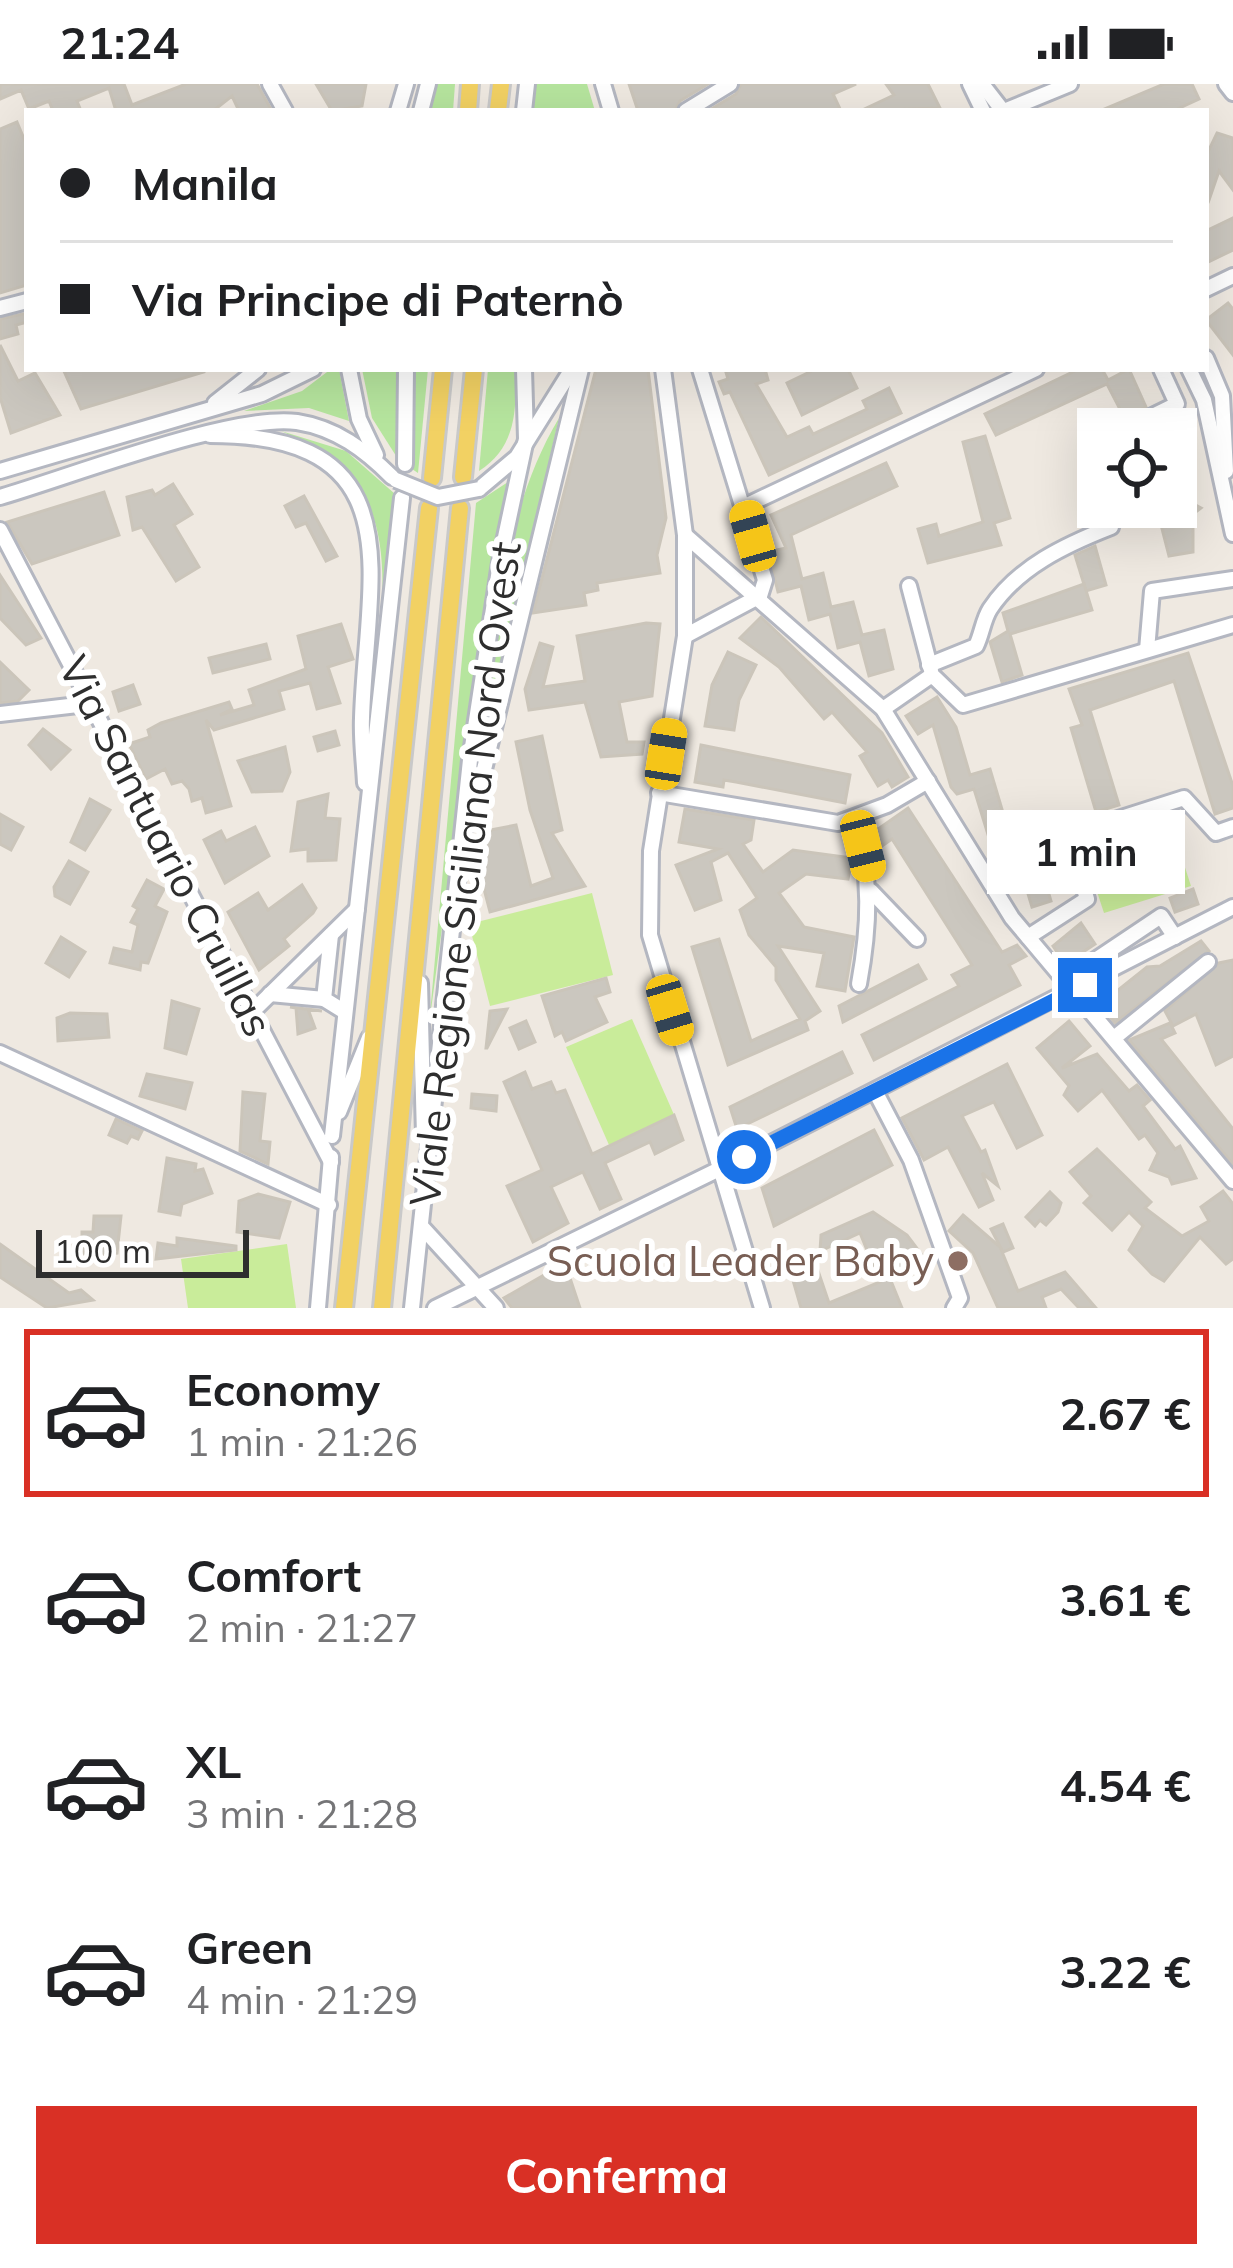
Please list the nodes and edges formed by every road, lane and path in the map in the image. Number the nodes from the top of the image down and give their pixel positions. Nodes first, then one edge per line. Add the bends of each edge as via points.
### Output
1 (730, 84) edge
2 (982, 84) edge
3 (1070, 84) edge
4 (1226, 84) edge
5 (1233, 93) edge
6 (691, 108) edge
7 (1007, 108) edge
8 (1014, 108) edge
9 (1209, 362) edge
10 (1209, 365) edge
11 (254, 372) edge
12 (307, 372) edge
13 (351, 372) edge
14 (406, 372) edge
15 (442, 372) edge
16 (474, 372) edge
17 (524, 372) edge
18 (561, 372) edge
19 (575, 372) edge
20 (576, 372) edge
21 (663, 372) edge
22 (701, 372) edge
23 (1030, 372) edge
24 (1163, 372) edge
25 (1190, 372) edge
26 (1233, 393) edge
27 (553, 399) junction
28 (1170, 408) edge
29 (202, 411) junction
30 (209, 435) junction
31 (1228, 435) junction
32 (1210, 438) junction
33 (525, 446) junction
34 (1225, 457) edge
35 (405, 464) dead end
36 (0, 471) edge
37 (394, 478) junction
38 (432, 478) dead end
39 (471, 483) junction
40 (1229, 487) edge
41 (0, 497) edge
42 (402, 498) dead end
43 (745, 506) junction
44 (429, 508) dead end
45 (460, 508) dead end
46 (1109, 528) edge
47 (0, 530) edge
48 (1233, 533) edge
49 (686, 536) junction
50 (1233, 579) edge
51 (909, 586) dead end
52 (760, 596) junction
53 (1233, 626) edge
54 (685, 636) junction
55 (1147, 650) junction
56 (931, 670) junction
57 (95, 703) junction
58 (883, 709) junction
59 (0, 714) edge
60 (928, 781) junction
61 (659, 793) junction
62 (367, 817) junction
63 (856, 819) junction
64 (1233, 827) edge
65 (871, 890) junction
66 (1233, 907) edge
67 (357, 909) junction
68 (419, 926) junction
69 (331, 935) junction
70 (1175, 937) junction
71 (1028, 938) junction
72 (917, 939) dead end
73 (450, 946) junction
74 (1208, 962) dead end
75 (859, 984) dead end
76 (1068, 986) junction
77 (271, 994) junction
78 (324, 999) junction
79 (252, 1012) junction
80 (345, 1012) junction
81 (379, 1017) junction
82 (1114, 1038) junction
83 (0, 1054) edge
84 (875, 1091) junction
85 (332, 1136) junction
86 (331, 1162) junction
87 (719, 1170) junction
88 (1233, 1181) edge
89 (426, 1188) junction
90 (329, 1205) junction
91 (421, 1226) junction
92 (480, 1286) junction
93 (318, 1308) edge
94 (344, 1308) edge
95 (382, 1308) edge
96 (412, 1308) edge
97 (434, 1308) edge
98 (496, 1308) edge
99 (762, 1308) edge
100 (955, 1308) edge

1 - 6 street
2 - 7 street
3 - 8 street
4 - 5 street
9 - 26 street
10 - 31 street
11 - 29 street
12 - 29 street
13 - 37 street via 364,432
14 - 35 street
15 - 38 main road
16 - 39 main road
17 - 33 street, Viale Regione Siciliana Nord Ovest
18 - 27 street
19 - 27 street
20 - 73 street
21 - 49 street
22 - 43 street
23 - 43 street
24 - 28 street via 1178,404
25 - 32 street
27 - 33 street
29 - 36 street
30 - 37 street via 265,422 306,424 346,439
30 - 41 street
30 - 62 street via 265,438 308,454 340,478 362,510 374,576 362,719
31 - 32 street
31 - 34 street
32 - 34 street
33 - 39 street
33 - 73 street, Viale Regione Siciliana Nord Ovest via 479,693
34 - 40 street
37 - 39 street, bridge via 438,496
40 - 48 street
42 - 62 street
43 - 52 street via 765,580
44 - 81 main road, Viale Regione Siciliana Nord Ovest
45 - 68 main road, Viale Regione Siciliana Nord Ovest
46 - 56 street via 1045,558 987,615 976,646
47 - 57 street, Via Santuario Cruillas
49 - 52 street
49 - 54 street
50 - 55 street via 1152,591
51 - 56 street
52 - 54 street
52 - 58 street
53 - 55 street
54 - 61 street
55 - 56 street via 962,705
56 - 58 street
57 - 59 street
57 - 79 street, Via Santuario Cruillas
58 - 60 street
60 - 63 street
60 - 71 street
61 - 63 street via 838,823
61 - 87 street via 650,934
62 - 67 street
63 - 65 street
64 - 71 street via 1216,833 1184,798 1068,835 1087,899
65 - 72 street
65 - 75 street
66 - 70 street
67 - 69 street
67 - 80 street
68 - 89 street
68 - 95 main road, Viale Regione Siciliana Nord Ovest
69 - 77 street
69 - 78 street
70 - 76 street
70 - 76 street via 1162,916
71 - 76 street
73 - 89 street, Viale Regione Siciliana Nord Ovest
74 - 82 street
76 - 82 street
76 - 84 street
77 - 78 street
77 - 79 street
78 - 80 street
79 - 86 street, Via Santuario Cruillas
80 - 85 street
81 - 85 street
81 - 94 main road, Viale Regione Siciliana Nord Ovest
82 - 88 street
83 - 90 street
84 - 87 street
84 - 100 street via 911,1160 959,1298
85 - 86 street
86 - 90 street
87 - 92 street
87 - 99 street
89 - 91 street, Viale Regione Siciliana Nord Ovest
90 - 93 street
91 - 92 street
91 - 96 street, Viale Regione Siciliana Nord Ovest
92 - 97 street
92 - 98 street

